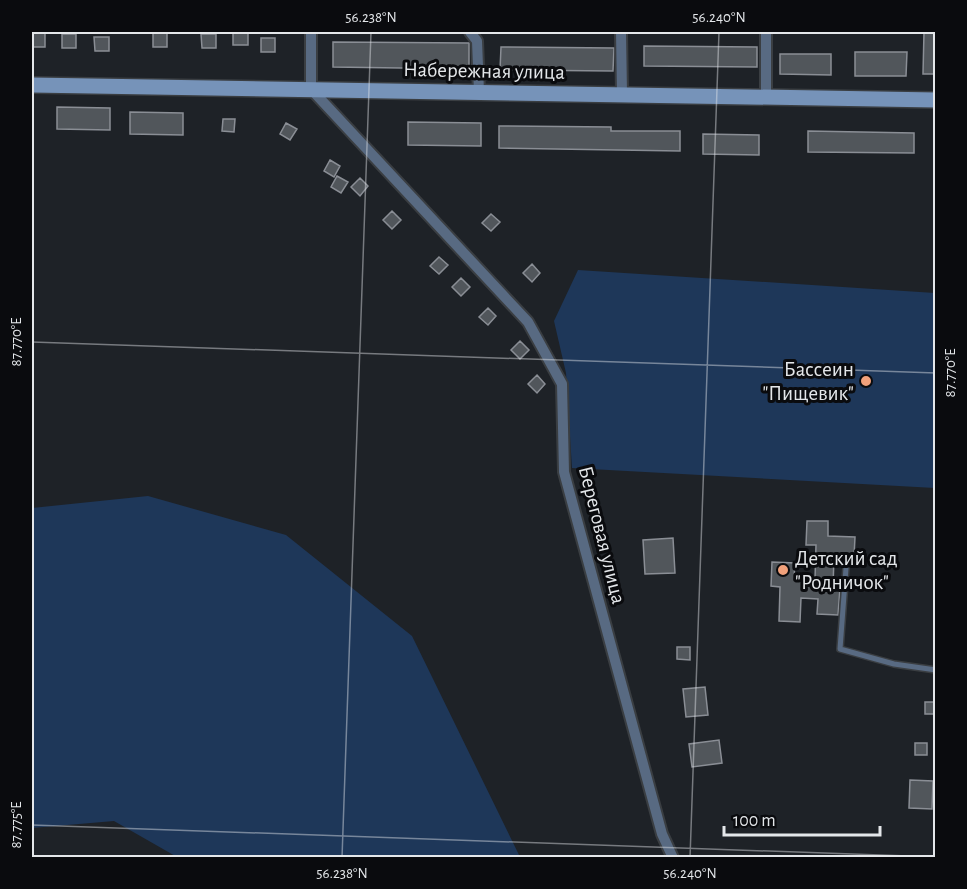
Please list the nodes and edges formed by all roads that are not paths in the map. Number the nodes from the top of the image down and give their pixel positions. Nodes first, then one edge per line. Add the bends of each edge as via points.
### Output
1 (311, 32) edge
2 (470, 32) edge
3 (621, 32) edge
4 (766, 32) edge
5 (32, 85) edge
6 (311, 89) junction
7 (479, 92) junction
8 (622, 94) junction
9 (766, 97) junction
10 (936, 100) edge
11 (846, 568) dead end
12 (936, 670) edge
13 (673, 858) edge

1 - 6 street
2 - 7 street via 477,41
3 - 8 street
4 - 9 street
5 - 6 street, Набережная улица
6 - 7 street, Набережная улица
6 - 13 street, Береговая улица via 528,322 562,384 564,472 662,834
7 - 8 street, Набережная улица
8 - 9 street, Набережная улица
9 - 10 street, Набережная улица
11 - 12 lane via 840,649 894,664

